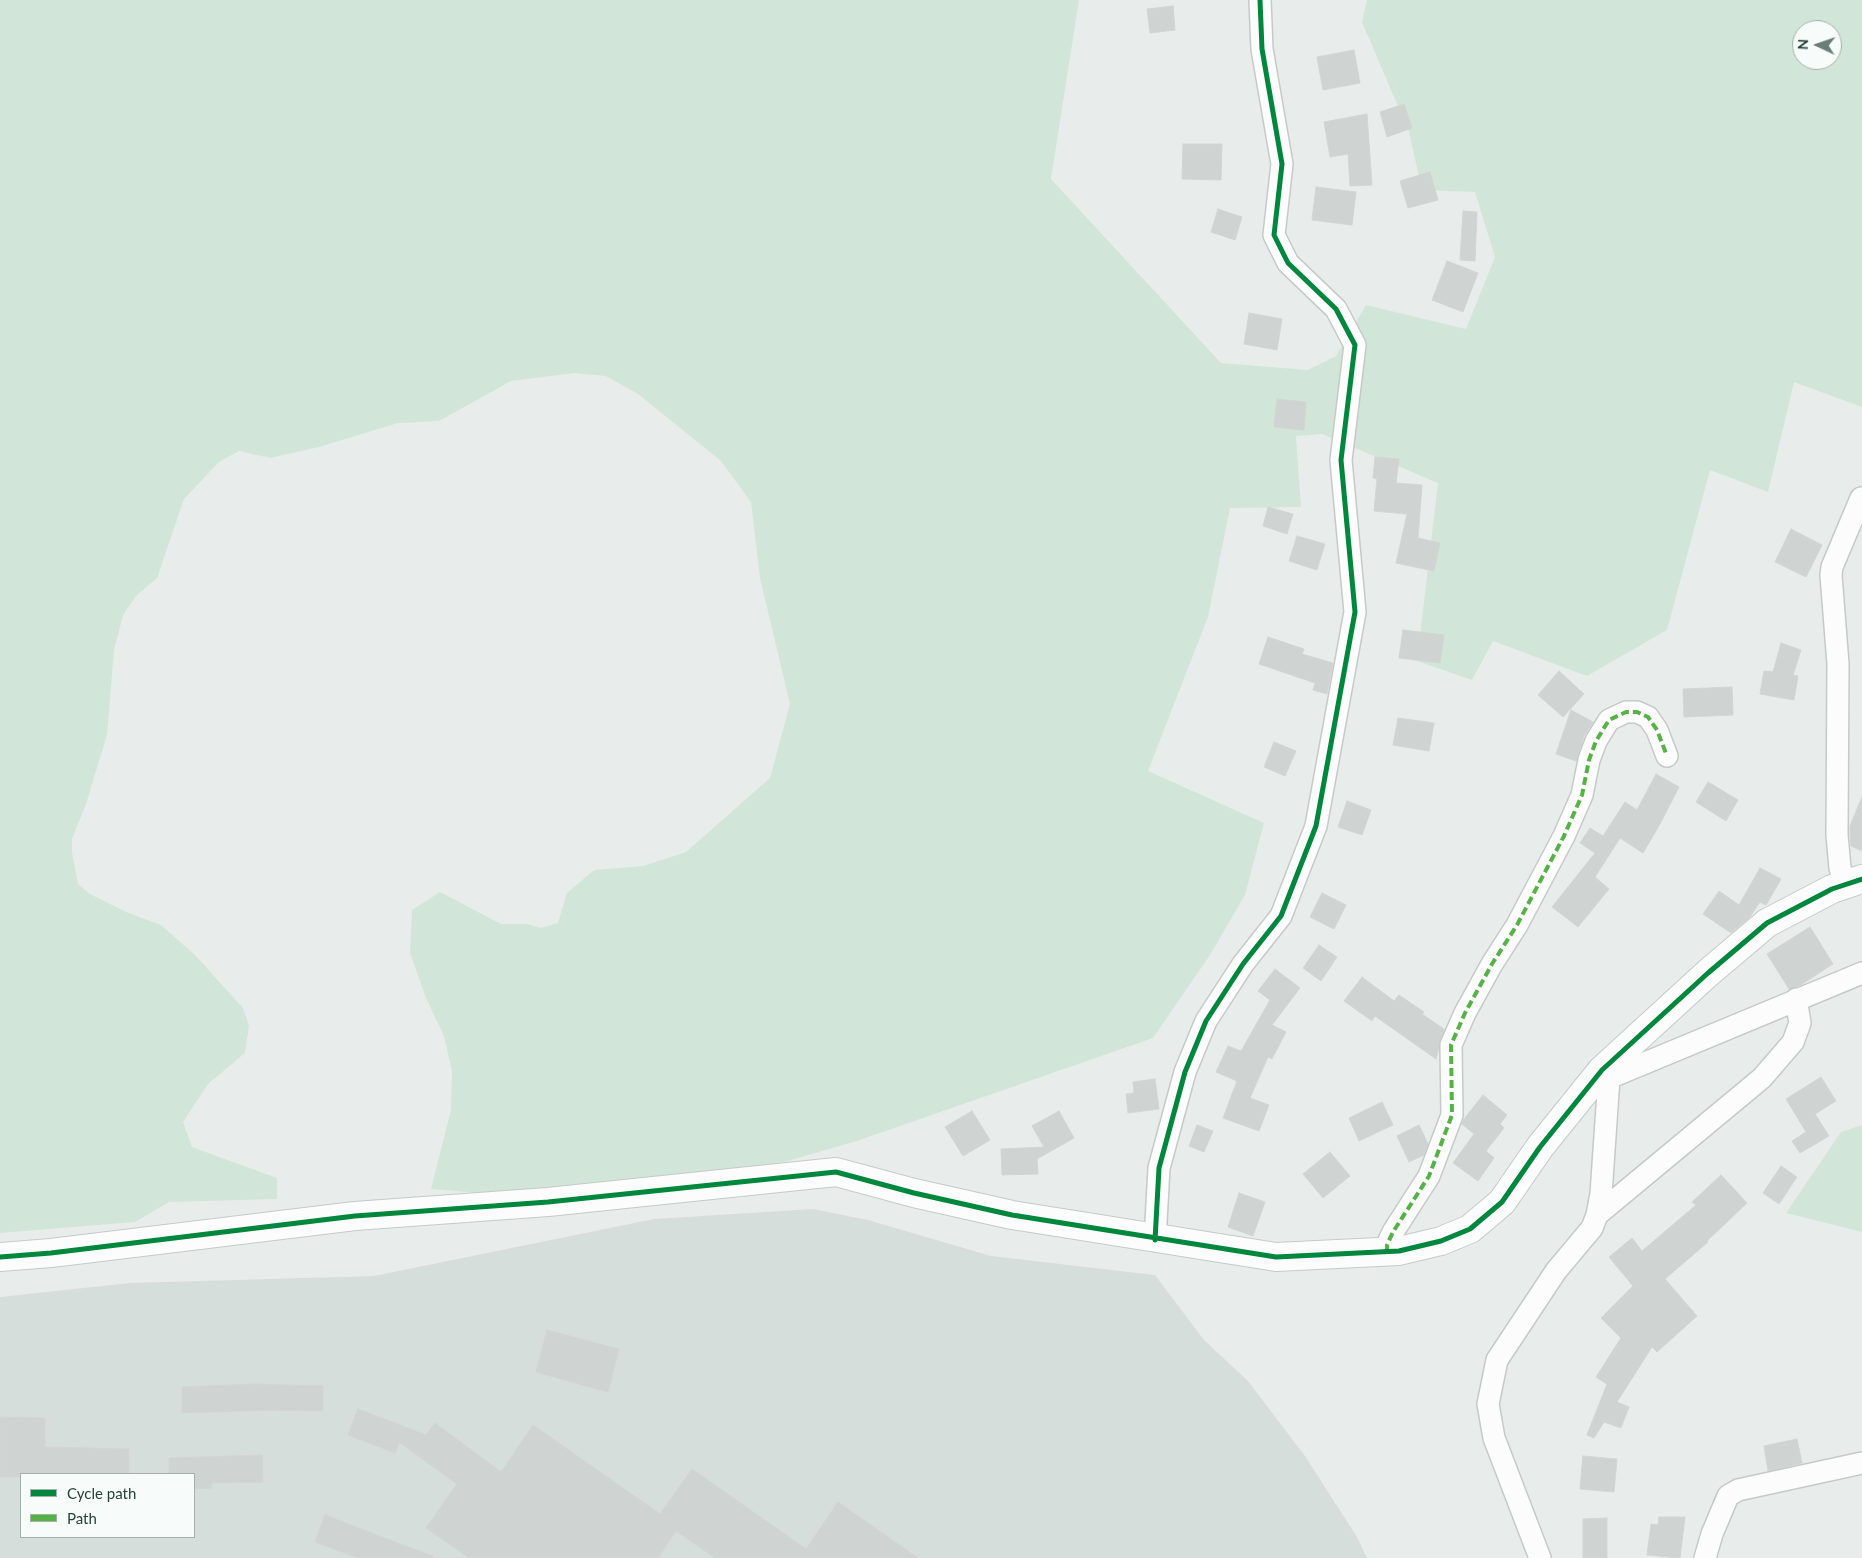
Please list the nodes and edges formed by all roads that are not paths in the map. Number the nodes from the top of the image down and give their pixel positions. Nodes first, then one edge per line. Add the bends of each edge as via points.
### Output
1 (1260, 0) edge
2 (1860, 498) dead end
3 (1667, 756) dead end
4 (1853, 882) edge
5 (1862, 973) edge
6 (1796, 999) junction
7 (1606, 1074) junction
8 (1597, 1215) junction
9 (1154, 1240) junction
10 (1387, 1252) junction
11 (0, 1257) edge
12 (1862, 1463) edge
13 (1540, 1558) edge
14 (1705, 1558) edge

1 - 9 street via 1262,49 1282,164 1274,235 1288,263 1336,309 1355,345 1340,460 1355,612 1316,826 1281,916 1206,1021 1185,1072 1159,1168
2 - 4 street via 1832,567 1838,664 1837,836 1840,868
3 - 10 street via 1657,730 1648,717 1637,712 1626,712 1609,720 1596,741 1588,760 1582,795 1564,836 1465,1013 1451,1045 1452,1115 1429,1176 1393,1232
4 - 7 street via 1832,888 1767,924 1708,973
5 - 6 street
6 - 7 street
6 - 8 street via 1800,1023 1793,1042 1762,1078
7 - 8 street via 1601,1194
7 - 10 street via 1540,1147 1502,1202 1463,1232 1441,1241
8 - 13 street via 1592,1228 1556,1271 1498,1360 1488,1404 1494,1438
9 - 10 street via 1276,1257
9 - 11 street via 1012,1215 836,1172 548,1202 354,1216
12 - 14 street via 1738,1490 1728,1496

